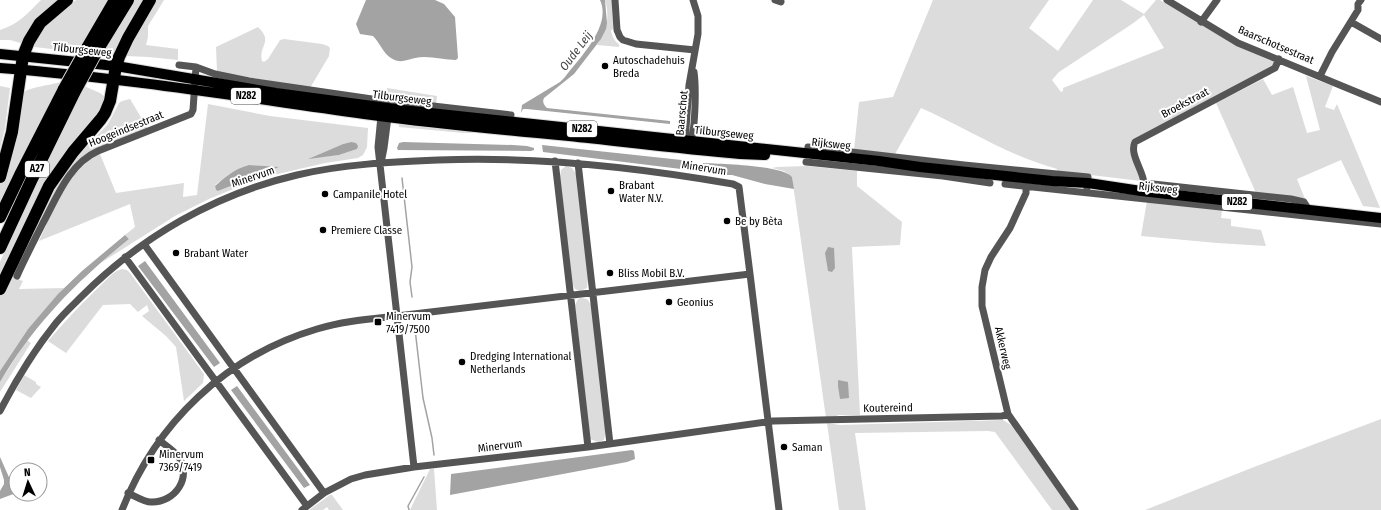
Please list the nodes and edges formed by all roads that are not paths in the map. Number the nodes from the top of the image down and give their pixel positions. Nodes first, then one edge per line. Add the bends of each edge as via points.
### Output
1 (67, 0) edge
2 (115, 0) edge
3 (128, 0) edge
4 (150, 0) edge
5 (615, 0) edge
6 (693, 0) edge
7 (1167, 0) edge
8 (1217, 0) edge
9 (1361, 0) edge
10 (1201, 22) junction
11 (1351, 22) junction
12 (1381, 40) edge
13 (93, 49) junction
14 (695, 50) junction
15 (0, 54) edge
16 (23, 56) junction
17 (1279, 60) junction
18 (179, 65) dead end
19 (116, 66) junction
20 (196, 67) junction
21 (0, 68) edge
22 (22, 70) junction
23 (1320, 76) junction
24 (114, 79) junction
25 (195, 79) junction
26 (70, 90) junction
27 (194, 90) junction
28 (1381, 102) edge
29 (385, 114) junction
30 (511, 115) dead end
31 (688, 144) junction
32 (805, 155) junction
33 (879, 160) junction
34 (380, 162) junction
35 (555, 162) junction
36 (578, 163) junction
37 (920, 171) junction
38 (0, 177) edge
39 (1026, 182) junction
40 (990, 183) dead end
41 (1006, 184) dead end
42 (1088, 185) junction
43 (1142, 187) junction
44 (1309, 213) junction
45 (0, 217) edge
46 (1381, 218) edge
47 (1381, 224) edge
48 (144, 244) junction
49 (0, 248) edge
50 (125, 257) junction
51 (750, 274) junction
52 (17, 276) dead end
53 (0, 289) edge
54 (593, 293) junction
55 (571, 295) junction
56 (397, 316) junction
57 (233, 369) junction
58 (216, 381) junction
59 (0, 411) edge
60 (1008, 414) junction
61 (768, 421) junction
62 (159, 440) junction
63 (610, 444) junction
64 (588, 447) junction
65 (414, 467) junction
66 (128, 493) junction
67 (324, 493) junction
68 (304, 508) edge
69 (122, 510) edge
70 (779, 510) edge
71 (1075, 510) edge

1 - 16 highway via 40,23
2 - 13 highway, A27
3 - 13 highway, A27
4 - 19 highway via 123,47
5 - 14 street via 617,30 624,40 636,44
6 - 14 street, Baarschot via 698,16
7 - 10 street, Baarschotsestraat
8 - 10 street
9 - 11 street
10 - 17 street, Baarschotsestraat via 1238,43
11 - 12 street
11 - 23 street
13 - 26 highway, A27, bridge
14 - 31 street, Baarschot via 693,64 696,86
15 - 16 main road, Tilburgseweg
16 - 19 main road, Tilburgseweg
16 - 22 highway
17 - 23 street, Baarschotsestraat
17 - 43 street, Broekstraat via 1275,68 1135,142 1133,150 1143,176
18 - 20 street, Tilburgseweg
19 - 24 highway
19 - 25 main road, Tilburgseweg / N282
20 - 25 street
20 - 30 street, Tilburgseweg via 222,76 372,100
21 - 22 main road, Tilburgseweg
22 - 24 main road, Tilburgseweg
22 - 38 highway via 12,132
23 - 28 street, Baarschotsestraat
24 - 27 main road, Tilburgseweg / N282
24 - 53 highway, A27 via 105,113 49,186
25 - 27 street
25 - 29 main road, Tilburgseweg / N282
26 - 45 highway, A27 via 20,175
26 - 49 highway, A27
27 - 29 main road, Tilburgseweg / N282
27 - 52 street, Hoogeindsestraat via 191,114 98,151 80,163 57,196
29 - 31 main road, Tilburgseweg / N282
29 - 34 street via 378,147
31 - 32 main road, Tilburgseweg / N282
32 - 33 main road, Rijksweg / N282
32 - 37 street, Rijksweg
33 - 37 main road, Rijksweg / N282
33 - 42 street, Rijksweg via 1088,177
34 - 35 street, Minervum via 464,159
34 - 48 street, Minervum via 299,174 244,191 187,217
34 - 56 street
35 - 36 street, Minervum
35 - 55 street
36 - 51 street, Minervum via 694,177 739,187
36 - 54 street
37 - 39 main road, Rijksweg / N282
37 - 40 street, Rijksweg
39 - 41 street, Rijksweg
39 - 42 main road, Rijksweg / N282 via 1052,181 1071,186
39 - 44 street, Rijksweg
39 - 60 street, Akkerweg via 1026,194 1010,228 988,263 982,287 982,306
42 - 43 main road, Rijksweg / N282
43 - 44 main road, Rijksweg / N282
44 - 46 main road, Rijksweg / N282
44 - 47 street, Rijksweg
48 - 50 street, Minervum
48 - 57 street
50 - 58 street, Minervum
50 - 59 street, Minervum via 101,277 56,323 9,393
51 - 54 street
51 - 61 street, Minervum
54 - 55 street
54 - 63 street
55 - 56 street
55 - 64 street
56 - 57 street via 345,322 317,329 261,352
56 - 65 street
57 - 58 street
57 - 67 street
58 - 62 street via 175,419
58 - 68 street, Minervum
60 - 61 street, Koutereind
60 - 71 street, Akkerweg
61 - 63 street, Minervum
61 - 70 street, Minervum
62 - 66 street
62 - 66 street via 178,456 181,462 182,482 176,493 160,502 149,502
63 - 64 street, Minervum
64 - 65 street, Minervum
65 - 67 street, Minervum via 351,479
66 - 69 street
67 - 68 street, Minervum

